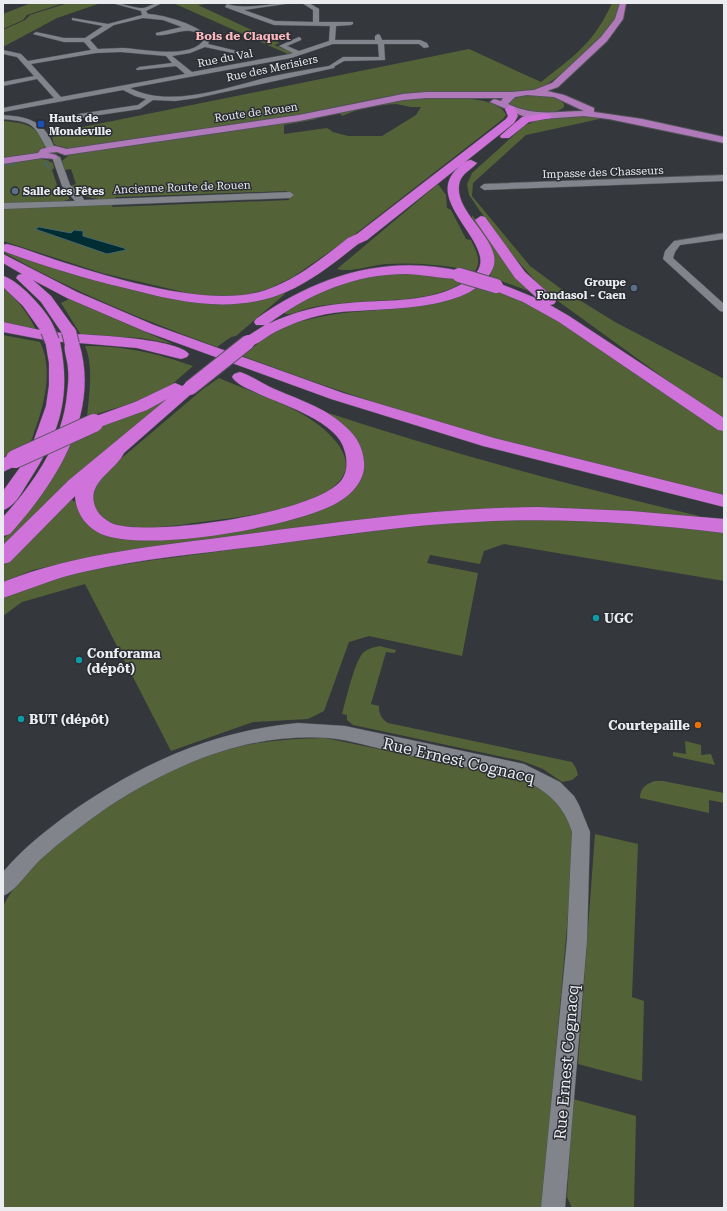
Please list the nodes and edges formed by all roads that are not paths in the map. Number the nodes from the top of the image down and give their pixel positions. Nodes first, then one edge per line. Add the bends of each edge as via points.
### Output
1 (115, 3) edge
2 (159, 3) edge
3 (289, 3) edge
4 (305, 3) edge
5 (623, 3) edge
6 (226, 6) dead end
7 (236, 9) junction
8 (145, 13) junction
9 (74, 18) dead end
10 (351, 23) dead end
11 (316, 24) junction
12 (333, 24) junction
13 (110, 26) junction
14 (187, 28) junction
15 (36, 34) dead end
16 (158, 34) dead end
17 (299, 39) dead end
18 (380, 39) junction
19 (86, 40) junction
20 (332, 42) junction
21 (204, 45) junction
22 (426, 47) dead end
23 (96, 51) junction
24 (3, 52) edge
25 (238, 52) dead end
26 (169, 54) junction
27 (300, 54) junction
28 (28, 63) junction
29 (177, 64) junction
30 (139, 69) dead end
31 (191, 75) junction
32 (39, 77) junction
33 (3, 84) edge
34 (123, 87) junction
35 (565, 88) dead end
36 (536, 92) junction
37 (512, 95) junction
38 (451, 96) junction
39 (150, 98) junction
40 (59, 99) junction
41 (567, 100) junction
42 (508, 108) junction
43 (3, 110) edge
44 (552, 115) junction
45 (79, 116) dead end
46 (3, 117) edge
47 (724, 136) edge
48 (724, 140) edge
49 (54, 153) junction
50 (480, 158) junction
51 (3, 161) edge
52 (724, 178) edge
53 (484, 187) dead end
54 (290, 195) dead end
55 (80, 202) junction
56 (3, 206) edge
57 (724, 236) edge
58 (362, 237) junction
59 (3, 246) edge
60 (3, 258) edge
61 (3, 264) edge
62 (3, 280) edge
63 (724, 309) edge
64 (270, 314) junction
65 (3, 327) edge
66 (244, 340) junction
67 (597, 341) junction
68 (246, 372) junction
69 (187, 385) junction
70 (724, 426) edge
71 (117, 449) junction
72 (9, 462) edge
73 (724, 501) edge
74 (3, 504) edge
75 (724, 515) edge
76 (724, 526) edge
77 (3, 530) edge
78 (3, 557) edge
79 (3, 590) edge
80 (3, 887) edge
81 (553, 1208) edge

1 - 8 street
2 - 8 street
3 - 7 street
4 - 11 street via 316,9
5 - 36 main road via 619,20 604,39 555,85
6 - 7 street
7 - 11 street via 265,21 288,26
8 - 13 street
8 - 14 street via 165,18
9 - 13 street
10 - 12 street
11 - 12 street
12 - 20 street
13 - 19 street
14 - 16 street
14 - 21 street via 203,34 207,39
15 - 19 street via 64,40
17 - 27 street via 282,46
18 - 20 street, Rue des Merisiers
18 - 22 street via 420,42 426,44
18 - 39 street, Rue des Merisiers via 383,58 343,59 332,64 332,67 268,81 182,98
19 - 23 street
20 - 27 street, Rue du Val
21 - 25 street
21 - 26 street via 182,53
23 - 26 street
23 - 28 street
24 - 28 street via 19,54
26 - 29 street
27 - 31 street, Rue du Val
28 - 32 street
29 - 30 street
29 - 31 street
31 - 34 street, Rue du Val
32 - 33 street
32 - 40 street
34 - 39 street, Rue des Merisiers via 130,93
34 - 40 street, Rue du Val
35 - 41 main road via 562,94
36 - 37 main road, Route de Rouen
36 - 41 main road
37 - 38 main road, Route de Rouen
37 - 42 main road via 504,102
38 - 42 main road, Route de Rouen via 492,101
38 - 49 main road, Route de Rouen via 426,95 389,99 299,118 65,152 62,155
39 - 45 street via 140,106
40 - 43 street, Rue du Val
41 - 44 main road via 568,109
41 - 47 main road via 583,109
42 - 44 main road, Route de Rouen via 526,115
42 - 58 highway via 513,116 510,121
44 - 48 main road, Route de Rouen via 614,117
44 - 50 highway via 523,121
46 - 49 street via 34,123 44,131
49 - 51 main road via 47,157 42,155
49 - 55 street via 65,186 79,198
50 - 66 highway via 458,174 453,186 458,203 479,239 486,258 486,269 478,280 462,290 433,300 333,309 310,314 274,326
50 - 67 highway via 462,182 465,199 524,279 583,326
52 - 53 street, Impasse des Chasseurs
54 - 55 street, Ancienne Route de Rouen
55 - 56 street, Ancienne Route de Rouen
57 - 63 street via 677,244 670,251 668,259
58 - 59 highway via 285,287 256,297 219,301 186,298 100,278 42,261
58 - 64 highway
60 - 68 highway via 96,306
61 - 77 highway via 46,298 71,338 78,379 72,418 56,457 45,476
62 - 74 highway via 32,306 50,336 59,381 52,419 42,442 26,473
64 - 66 highway
64 - 67 highway, bridge via 315,288 354,275 415,270 459,275 496,286 544,307
65 - 68 highway via 58,337 125,341 156,346
66 - 69 highway, bridge
67 - 70 highway
68 - 71 highway via 252,386 316,414 341,433 354,452 355,462 352,476 344,489 310,508 256,522 181,531 118,532 94,520 87,511 85,501 89,482 112,459
68 - 73 highway via 337,396 489,442
68 - 75 highway via 476,452
69 - 71 highway
69 - 72 highway, bridge via 58,438
71 - 78 highway via 76,484
76 - 79 highway via 592,515 454,517 316,532 116,559 55,571
80 - 81 street, Rue Ernest Cognacq via 27,860 120,789 198,750 270,732 330,731 524,772 544,780 570,803 578,817 582,832 577,940

